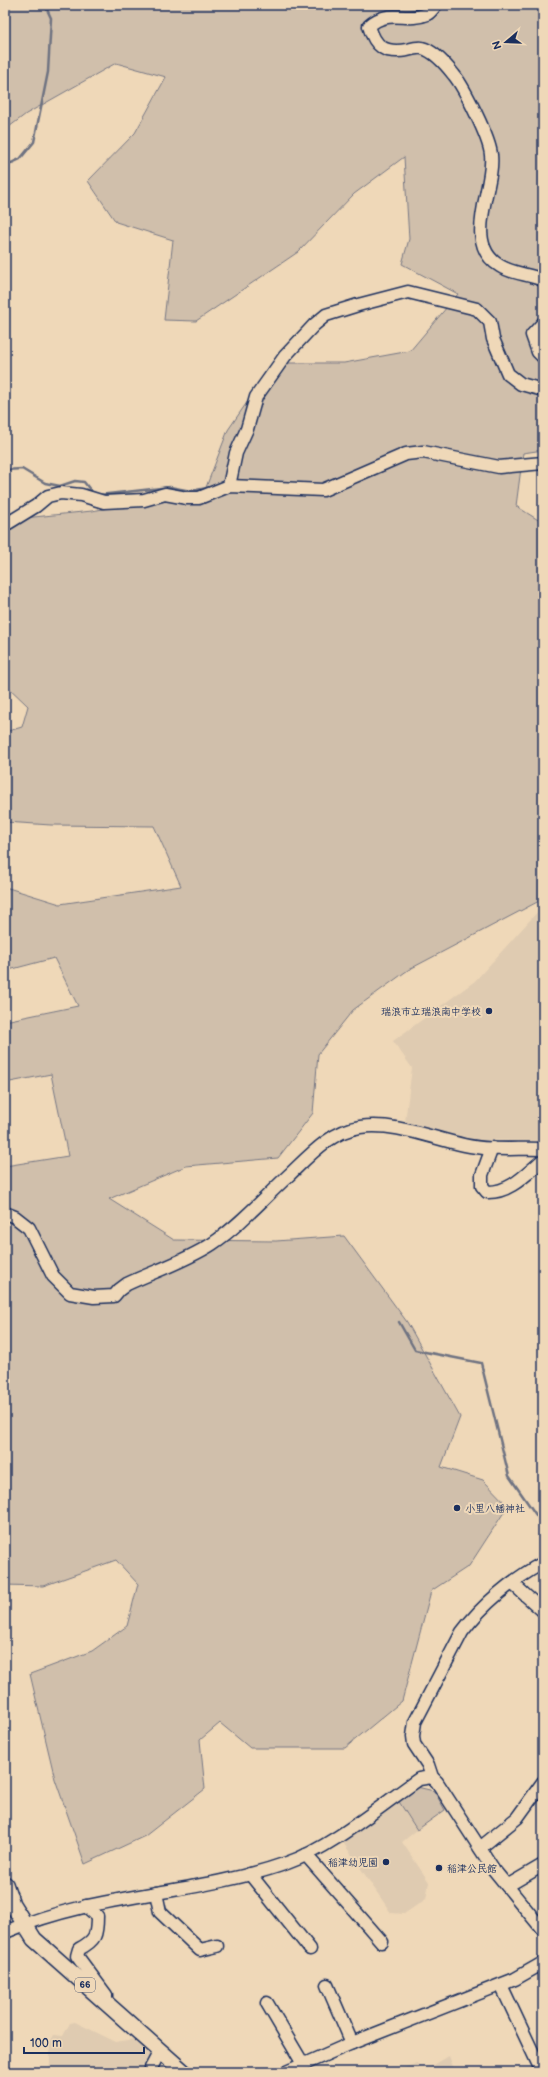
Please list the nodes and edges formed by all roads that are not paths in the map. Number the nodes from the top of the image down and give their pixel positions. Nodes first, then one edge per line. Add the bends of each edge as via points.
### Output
1 (436, 5) edge
2 (543, 280) edge
3 (543, 323) edge
4 (543, 356) edge
5 (543, 390) edge
6 (543, 464) edge
7 (229, 486) junction
8 (5, 525) edge
9 (492, 1148) junction
10 (543, 1148) edge
11 (543, 1160) edge
12 (5, 1213) edge
13 (543, 1563) edge
14 (512, 1583) junction
15 (543, 1611) edge
16 (432, 1778) junction
17 (543, 1782) edge
18 (480, 1848) junction
19 (306, 1855) junction
20 (543, 1865) edge
21 (250, 1874) junction
22 (5, 1884) edge
23 (507, 1886) junction
24 (156, 1893) junction
25 (86, 1906) junction
26 (23, 1924) junction
27 (6, 1930) edge
28 (543, 1930) edge
29 (382, 1942) dead end
30 (217, 1946) dead end
31 (310, 1949) dead end
32 (543, 1963) edge
33 (327, 1985) dead end
34 (501, 1985) junction
35 (106, 2003) junction
36 (267, 2003) dead end
37 (352, 2043) junction
38 (160, 2051) junction
39 (303, 2064) junction
40 (152, 2072) edge
41 (184, 2072) edge
42 (286, 2072) edge
43 (542, 2072) edge

1 - 2 street via 427,14 385,16 376,20 369,26 373,40 380,47 398,52 421,48 435,56 455,75 481,125 491,154 480,232 487,253 499,266
3 - 4 street via 532,335 538,352
5 - 7 street via 521,384 508,374 493,339 490,322 477,309 408,292 352,307 326,315 314,325 285,356 256,397 247,429 236,453
6 - 7 street via 499,467 423,452 406,454 323,490
7 - 8 street via 199,498 165,494 144,500 104,502 81,495 61,493 48,496
9 - 10 street
9 - 11 street via 482,1175 482,1186 487,1192 508,1188
9 - 12 street via 464,1145 396,1128 359,1127 338,1134 319,1146 236,1225 212,1243 190,1257 127,1284 114,1296 70,1293 53,1276 29,1228
13 - 14 street
14 - 15 street
14 - 16 street via 471,1620 462,1632 415,1722 414,1744 428,1765
16 - 18 street
16 - 19 street via 419,1779 326,1844
17 - 18 street via 517,1818
18 - 23 street
19 - 21 street
19 - 29 street
20 - 23 street
21 - 24 street
21 - 31 street
22 - 26 main road, 66
23 - 28 street
24 - 25 street
24 - 30 street via 160,1912 200,1950
25 - 26 street
25 - 35 street via 97,1916 97,1932 91,1942 79,1950 77,1956 106,1995
26 - 27 street
26 - 35 main road, 66 via 43,1948
32 - 34 street
33 - 37 street
34 - 37 street
34 - 43 street
35 - 38 main road, 66
36 - 39 street
37 - 39 street
38 - 40 street via 151,2068
38 - 41 main road, 66
39 - 42 street

